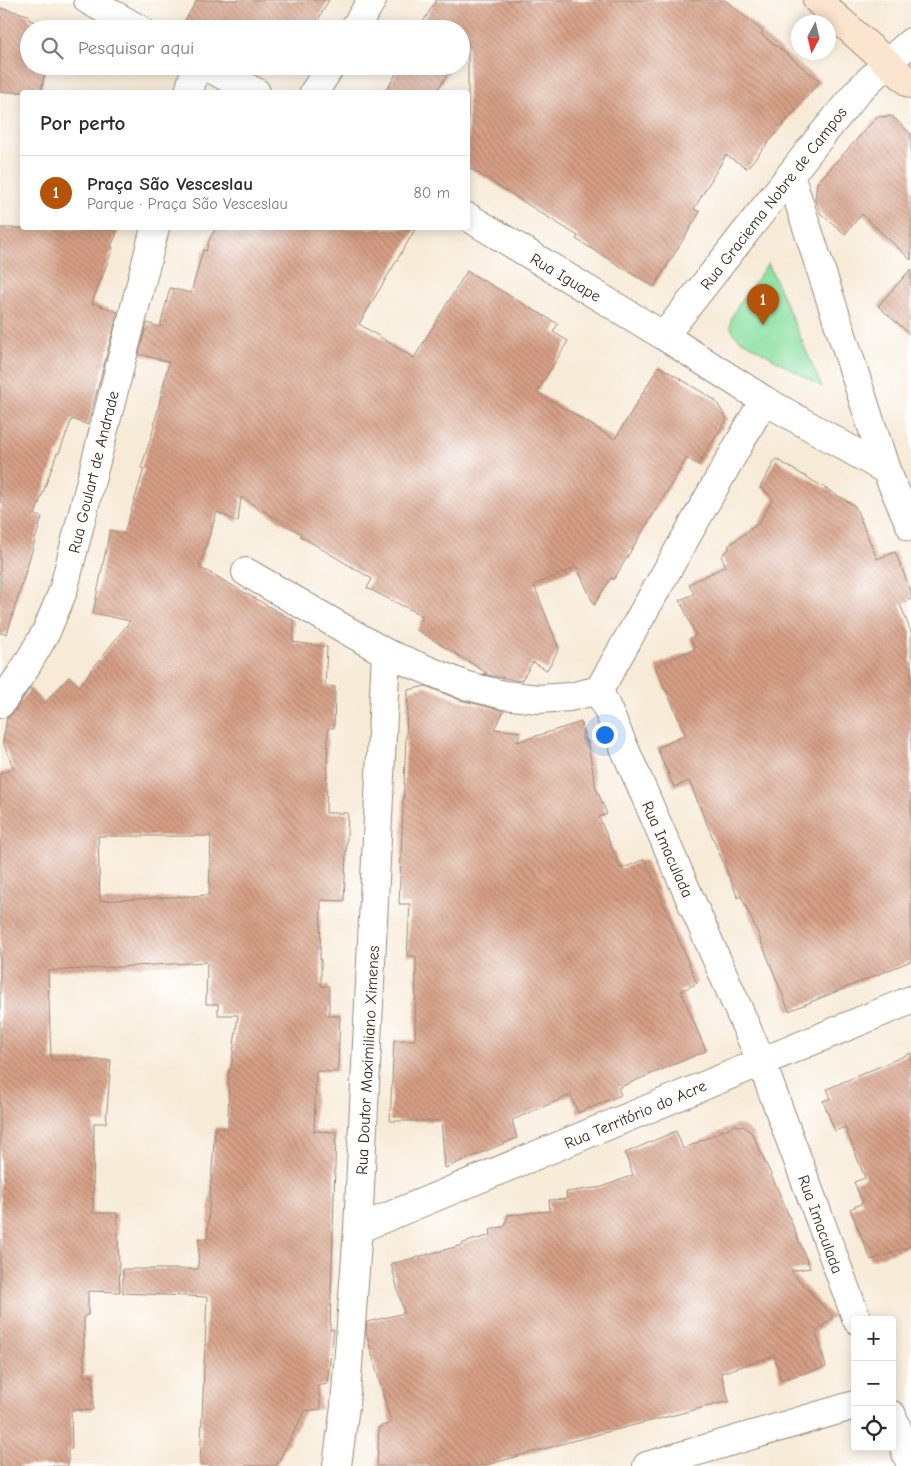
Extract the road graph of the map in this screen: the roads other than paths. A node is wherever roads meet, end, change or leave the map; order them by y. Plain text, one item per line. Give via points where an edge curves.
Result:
1 (88, 0) edge
2 (372, 0) edge
3 (817, 0) edge
4 (123, 20) edge
5 (360, 20) edge
6 (911, 42) edge
7 (887, 63) junction
8 (194, 75) edge
9 (223, 75) edge
10 (325, 75) edge
11 (911, 84) edge
12 (190, 90) edge
13 (252, 90) edge
14 (315, 90) edge
15 (790, 175) junction
16 (470, 218) edge
17 (154, 230) edge
18 (664, 336) junction
19 (764, 400) junction
20 (886, 470) junction
21 (911, 527) edge
22 (246, 572) dead end
23 (386, 653) junction
24 (599, 690) junction
25 (0, 704) edge
26 (911, 1000) edge
27 (761, 1062) junction
28 (358, 1229) junction
29 (856, 1316) edge
30 (852, 1406) edge
31 (896, 1426) edge
32 (337, 1466) edge
33 (647, 1466) edge
34 (911, 1466) edge

1 - 4 street
2 - 5 street
3 - 7 main road
6 - 7 street, Rua Graciema Nobre de Campos
7 - 11 main road
7 - 15 street, Rua Graciema Nobre de Campos via 858,91
8 - 12 street
9 - 13 street
10 - 14 street
15 - 18 street, Rua Graciema Nobre de Campos
15 - 20 street
16 - 18 street, Rua Iguape
17 - 25 street, Rua Goulart de Andrade via 63,591 46,632
18 - 19 street, Rua Iguape
19 - 20 street, Rua Iguape
19 - 24 street
20 - 21 street
22 - 23 street
23 - 24 street via 464,685 504,695 538,699 570,697
23 - 28 street, Rua Doutor Maximiliano Ximenes
24 - 27 street, Rua Imaculada
26 - 27 street, Rua Território do Acre
27 - 28 street, Rua Território do Acre
27 - 29 street, Rua Imaculada
28 - 32 street, Rua Doutor Maximiliano Ximenes via 345,1406
30 - 33 street
31 - 34 street

